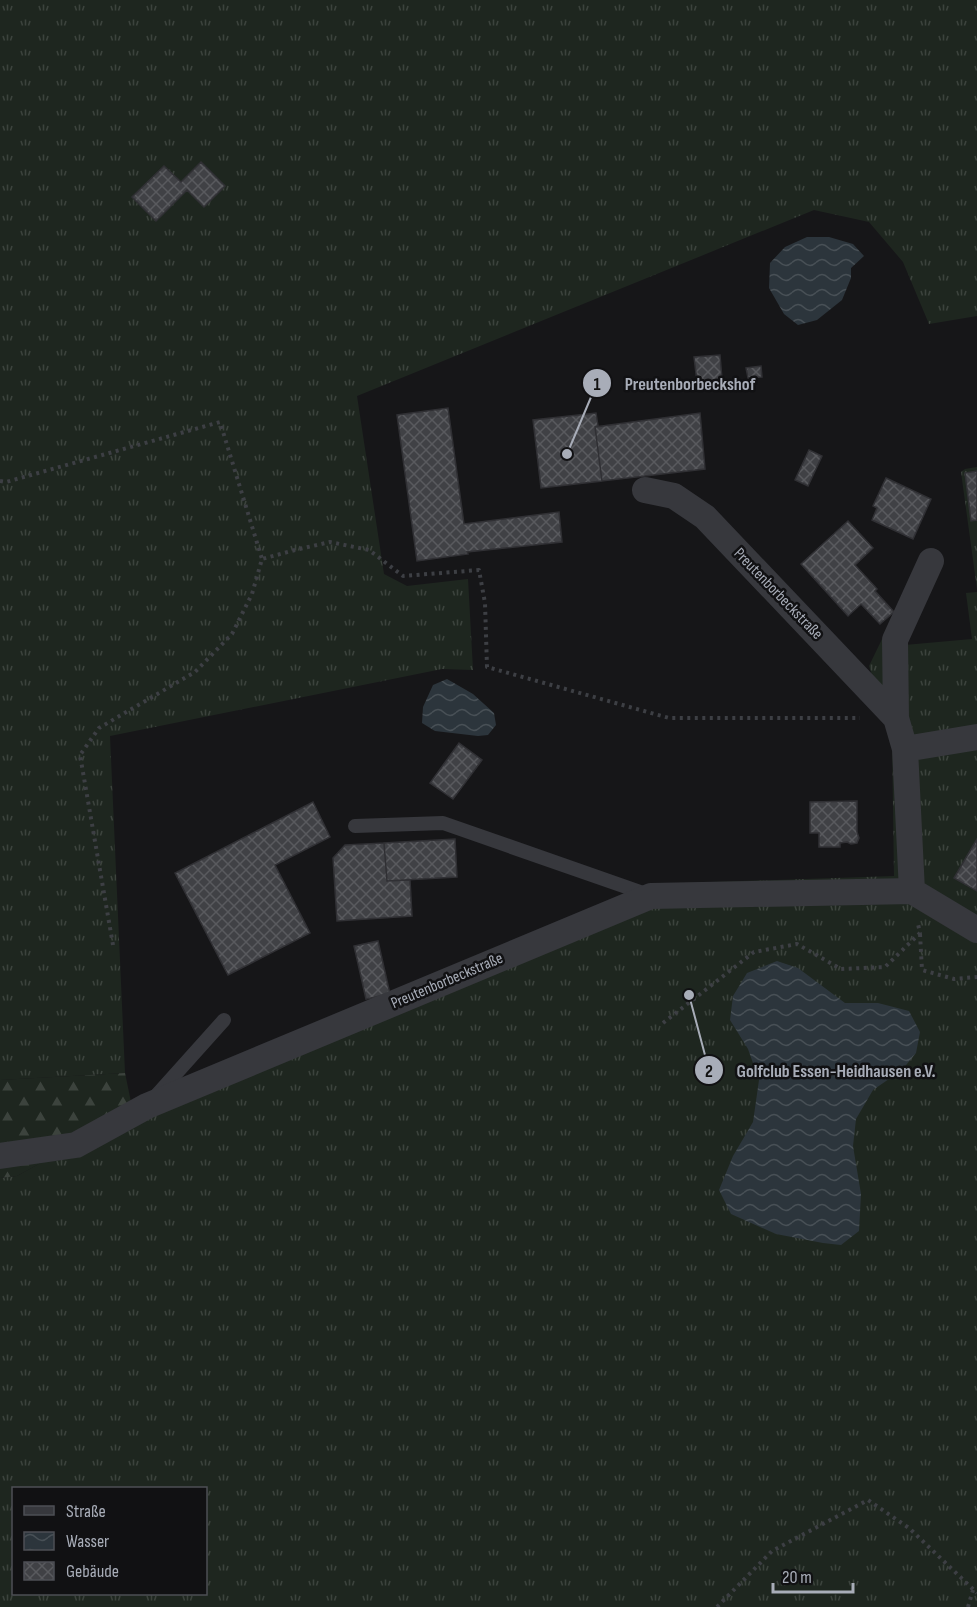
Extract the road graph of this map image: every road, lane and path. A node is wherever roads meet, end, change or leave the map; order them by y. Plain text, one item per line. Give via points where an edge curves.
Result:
1 (0, 481) edge
2 (645, 490) dead end
3 (262, 559) junction
4 (931, 561) dead end
5 (896, 718) junction
6 (977, 737) edge
7 (905, 749) junction
8 (355, 826) dead end
9 (912, 891) junction
10 (651, 896) junction
11 (977, 930) edge
12 (920, 933) junction
13 (113, 945) dead end
14 (977, 977) edge
15 (224, 1020) dead end
16 (663, 1023) dead end
17 (147, 1106) junction
18 (0, 1156) edge
19 (975, 1592) edge
20 (717, 1607) edge
21 (968, 1607) edge

1 - 3 path via 220,422
2 - 5 street, Preutenborbeckstraße via 674,496 705,517
3 - 5 path via 330,543 369,550 404,576 479,570 485,603 487,667 669,718
3 - 13 path via 252,594 232,634 195,672 99,728 80,755
4 - 5 street, Preutenborbeckstraße via 895,640
5 - 7 street, Preutenborbeckstraße
6 - 7 street
7 - 9 street, Preutenborbeckstraße
8 - 10 lane via 443,823
9 - 10 street, Preutenborbeckstraße
9 - 11 street
9 - 12 path
10 - 17 street, Preutenborbeckstraße
12 - 14 path via 922,970 954,979
12 - 16 path via 885,968 841,969 797,944 754,952
15 - 17 lane
17 - 18 street, Preutenborbeckstraße via 76,1145
19 - 20 path via 909,1528 868,1500 772,1551
19 - 21 path

